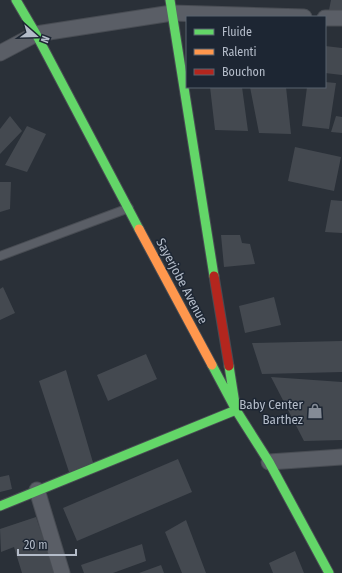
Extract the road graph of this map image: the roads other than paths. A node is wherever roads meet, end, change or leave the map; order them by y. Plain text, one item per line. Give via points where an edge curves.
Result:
1 (16, 0) edge
2 (171, 6) edge
3 (292, 16) edge
4 (326, 18) edge
5 (342, 18) edge
6 (36, 34) junction
7 (0, 53) edge
8 (129, 208) junction
9 (0, 256) edge
10 (236, 410) junction
11 (342, 457) edge
12 (269, 462) junction
13 (37, 490) junction
14 (0, 506) edge
15 (62, 573) edge
16 (329, 573) edge

1 - 6 main road, Sayerjobe Avenue
2 - 3 street
2 - 6 street
2 - 10 main road
4 - 5 street
6 - 7 street
6 - 8 main road, Sayerjobe Avenue
8 - 9 lane
8 - 10 main road, Sayerjobe Avenue
10 - 12 main road, Sayerjobe Avenue
10 - 13 main road
11 - 12 street
12 - 16 main road, Sayerjobe Avenue
13 - 14 main road
13 - 15 street

